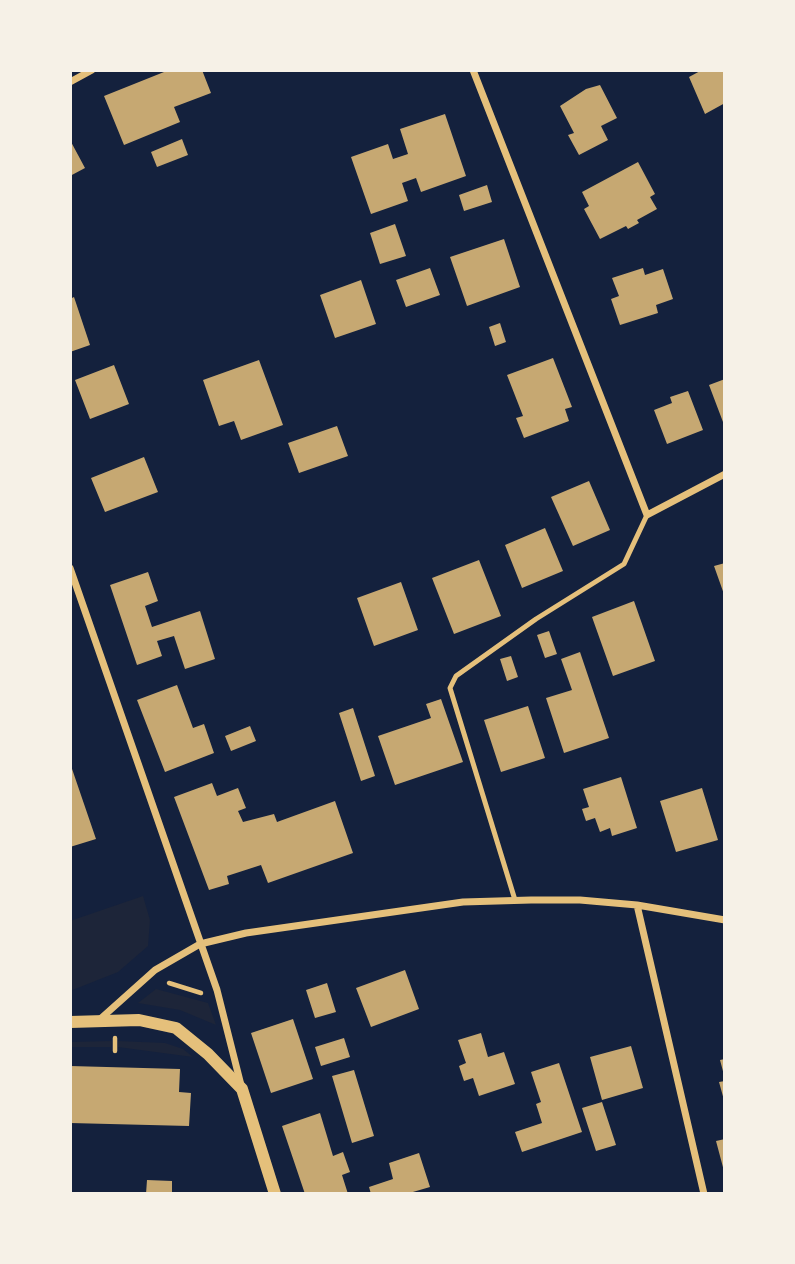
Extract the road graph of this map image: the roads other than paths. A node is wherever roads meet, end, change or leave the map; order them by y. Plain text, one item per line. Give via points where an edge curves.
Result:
1 (92, 70) edge
2 (473, 70) edge
3 (70, 82) edge
4 (725, 474) edge
5 (647, 515) junction
6 (70, 568) edge
7 (515, 900) junction
8 (637, 905) junction
9 (725, 920) edge
10 (200, 944) junction
11 (70, 1022) edge
12 (97, 1022) junction
13 (242, 1089) junction
14 (275, 1194) edge
15 (704, 1194) edge

1 - 3 street
2 - 5 street
4 - 5 street
5 - 7 lane via 624,564 456,676 450,688
6 - 10 street
7 - 8 street
7 - 10 street via 463,902 355,917
8 - 9 street
8 - 15 street
10 - 12 street via 155,970
10 - 13 street via 217,990
11 - 12 street
12 - 13 street via 139,1020 176,1028
13 - 14 street

